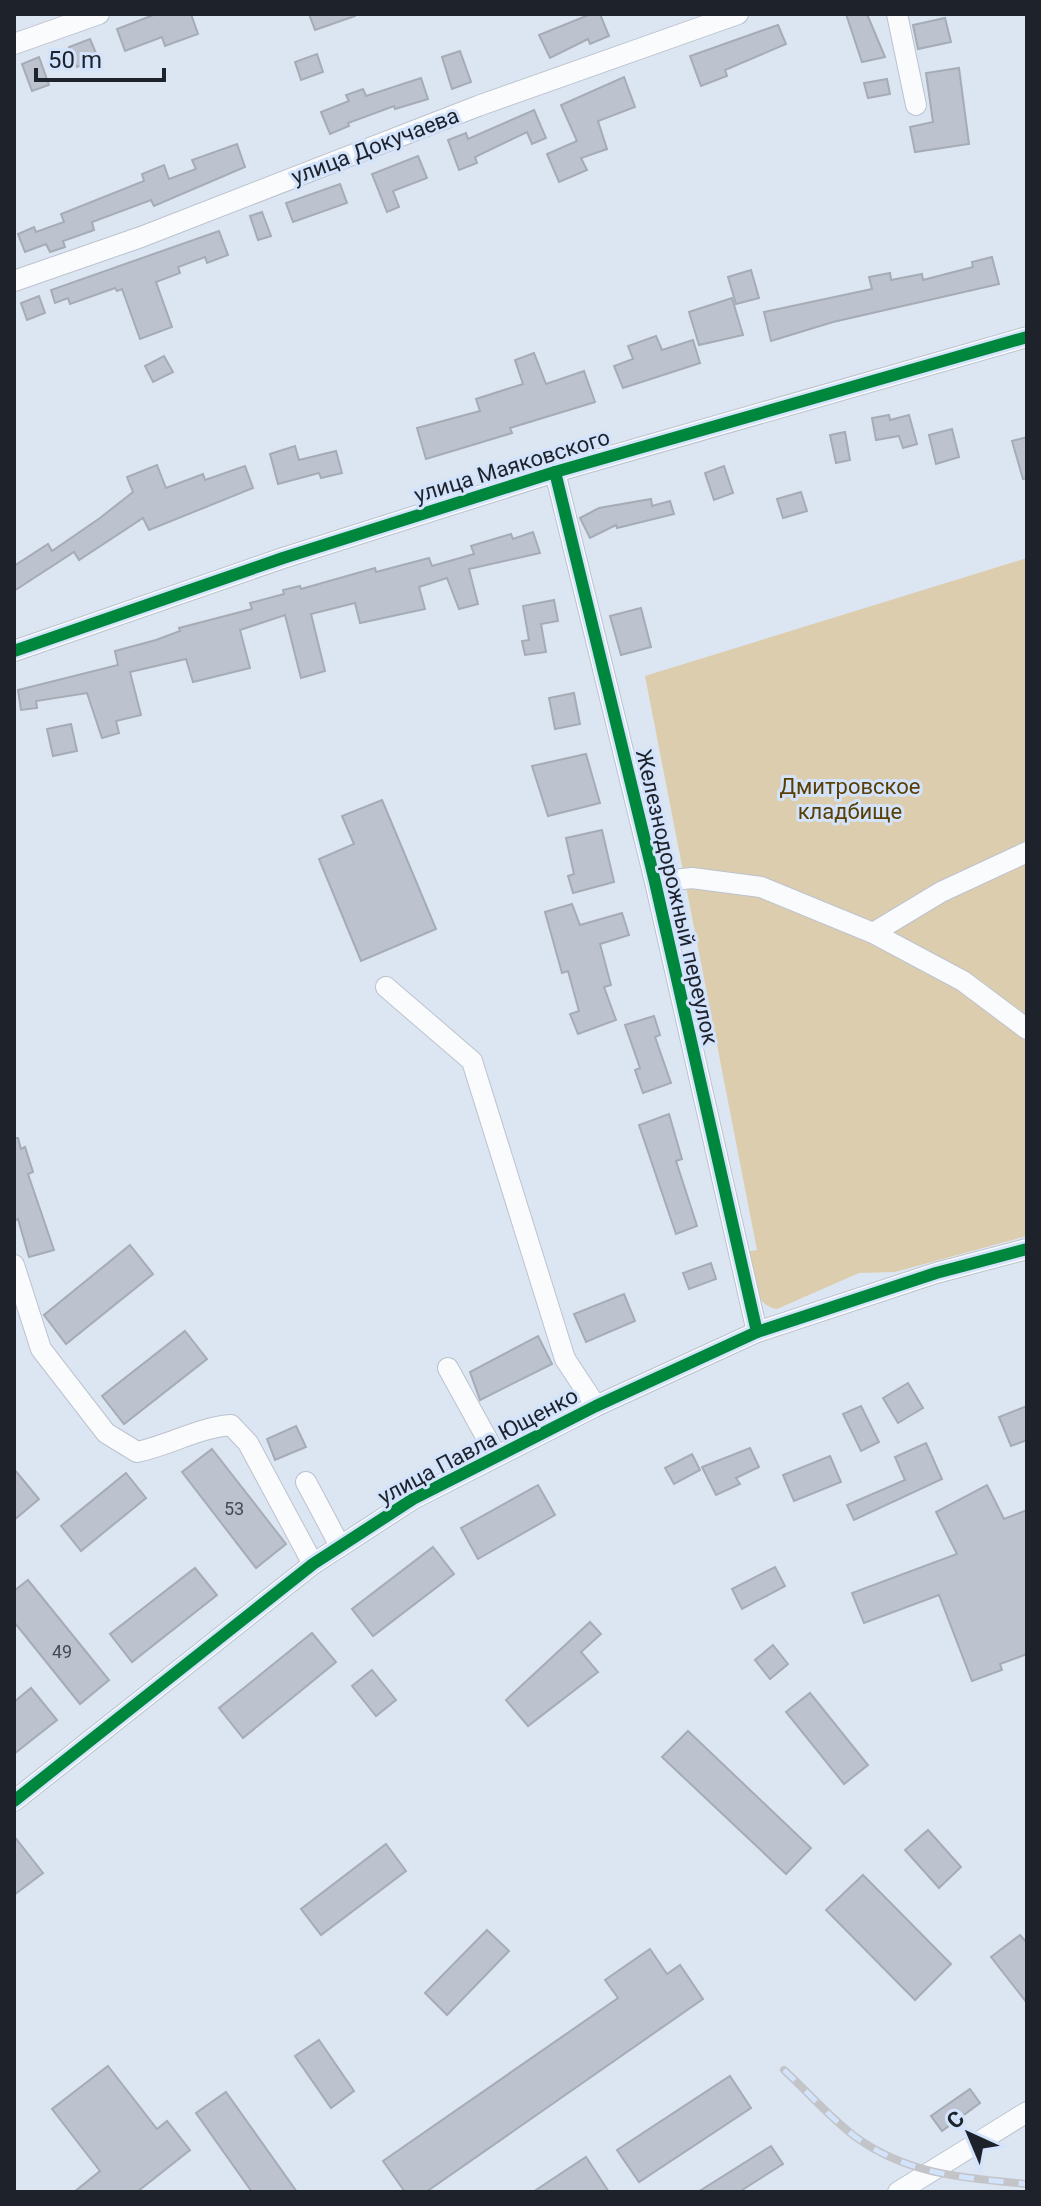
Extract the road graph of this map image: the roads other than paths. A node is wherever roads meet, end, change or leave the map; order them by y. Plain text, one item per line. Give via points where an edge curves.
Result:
1 (99, 14) edge
2 (738, 14) edge
3 (897, 14) edge
4 (14, 44) edge
5 (916, 105) dead end
6 (14, 281) edge
7 (1027, 337) edge
8 (555, 472) junction
9 (14, 651) edge
10 (1027, 852) edge
11 (655, 882) junction
12 (873, 933) junction
13 (386, 987) dead end
14 (1027, 1029) edge
15 (1027, 1249) edge
16 (14, 1265) edge
17 (757, 1332) junction
18 (448, 1368) dead end
19 (596, 1406) junction
20 (496, 1455) junction
21 (306, 1482) dead end
22 (340, 1546) junction
23 (313, 1564) junction
24 (14, 1801) edge
25 (1027, 2112) edge
26 (898, 2192) edge

1 - 4 street
2 - 6 street, улица Докучаева
3 - 5 street
7 - 8 street, улица Маяковского
8 - 9 street, улица Маяковского
8 - 11 street, Железнодорожный переулок
10 - 12 street via 941,892
11 - 12 street via 692,878 761,887
11 - 17 street, Железнодорожный переулок
12 - 14 street via 963,981
13 - 19 street via 472,1061 565,1359
15 - 17 street, улица Павла Ющенко
16 - 23 street via 41,1349 106,1433 137,1452 204,1428 231,1425 248,1443
17 - 19 street, улица Павла Ющенко
18 - 20 street
19 - 20 street, улица Павла Ющенко
20 - 22 street, улица Павла Ющенко
21 - 22 street
22 - 23 street, улица Павла Ющенко
23 - 24 street, улица Павла Ющенко
25 - 26 street

